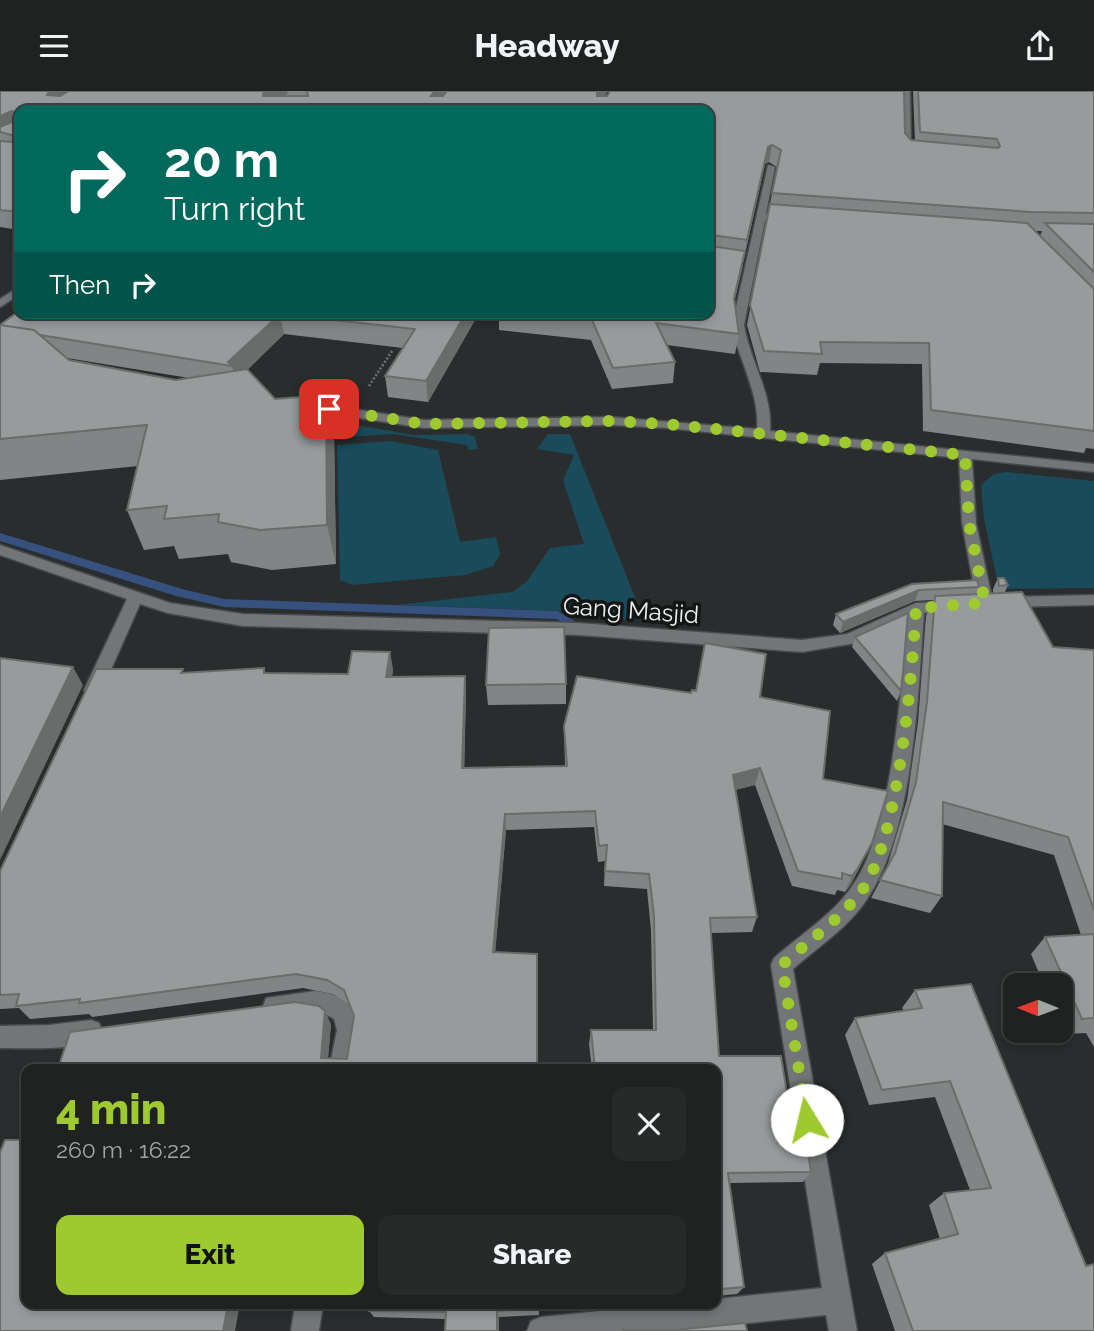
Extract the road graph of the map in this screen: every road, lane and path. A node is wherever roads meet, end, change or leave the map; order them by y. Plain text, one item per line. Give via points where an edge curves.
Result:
1 (906, 91) edge
2 (928, 157) edge
3 (771, 167) edge
4 (762, 218) junction
5 (803, 220) edge
6 (736, 263) edge
7 (750, 265) junction
8 (392, 351) edge
9 (290, 403) edge
10 (351, 413) junction
11 (762, 433) junction
12 (965, 455) junction
13 (1094, 468) edge
14 (0, 550) edge
15 (135, 598) junction
16 (1094, 600) edge
17 (985, 603) junction
18 (916, 608) junction
19 (85, 706) edge
20 (249, 1009) edge
21 (116, 1027) edge
22 (0, 1037) edge
23 (342, 1064) edge
24 (837, 1300) junction
25 (308, 1309) edge
26 (305, 1331) edge
27 (541, 1331) edge
28 (843, 1331) edge

1 - 2 street via 907,150
3 - 4 street
4 - 5 street
4 - 7 street
6 - 7 street
7 - 11 street via 738,325 765,410
8 - 10 path
9 - 10 street
10 - 11 street via 424,424 620,421
11 - 12 street
12 - 13 street
12 - 17 street via 969,523
14 - 15 street, Gang Masjid
15 - 18 street, Gang Masjid via 188,613 243,620 579,629 802,646 850,639
15 - 19 street
16 - 17 street, Gang Masjid
17 - 18 street, Gang Masjid
18 - 24 street via 911,686 886,838 860,893 782,965
20 - 23 street via 302,1002 327,1004 342,1011 348,1021
21 - 22 street
24 - 27 street
24 - 28 street
25 - 26 street

